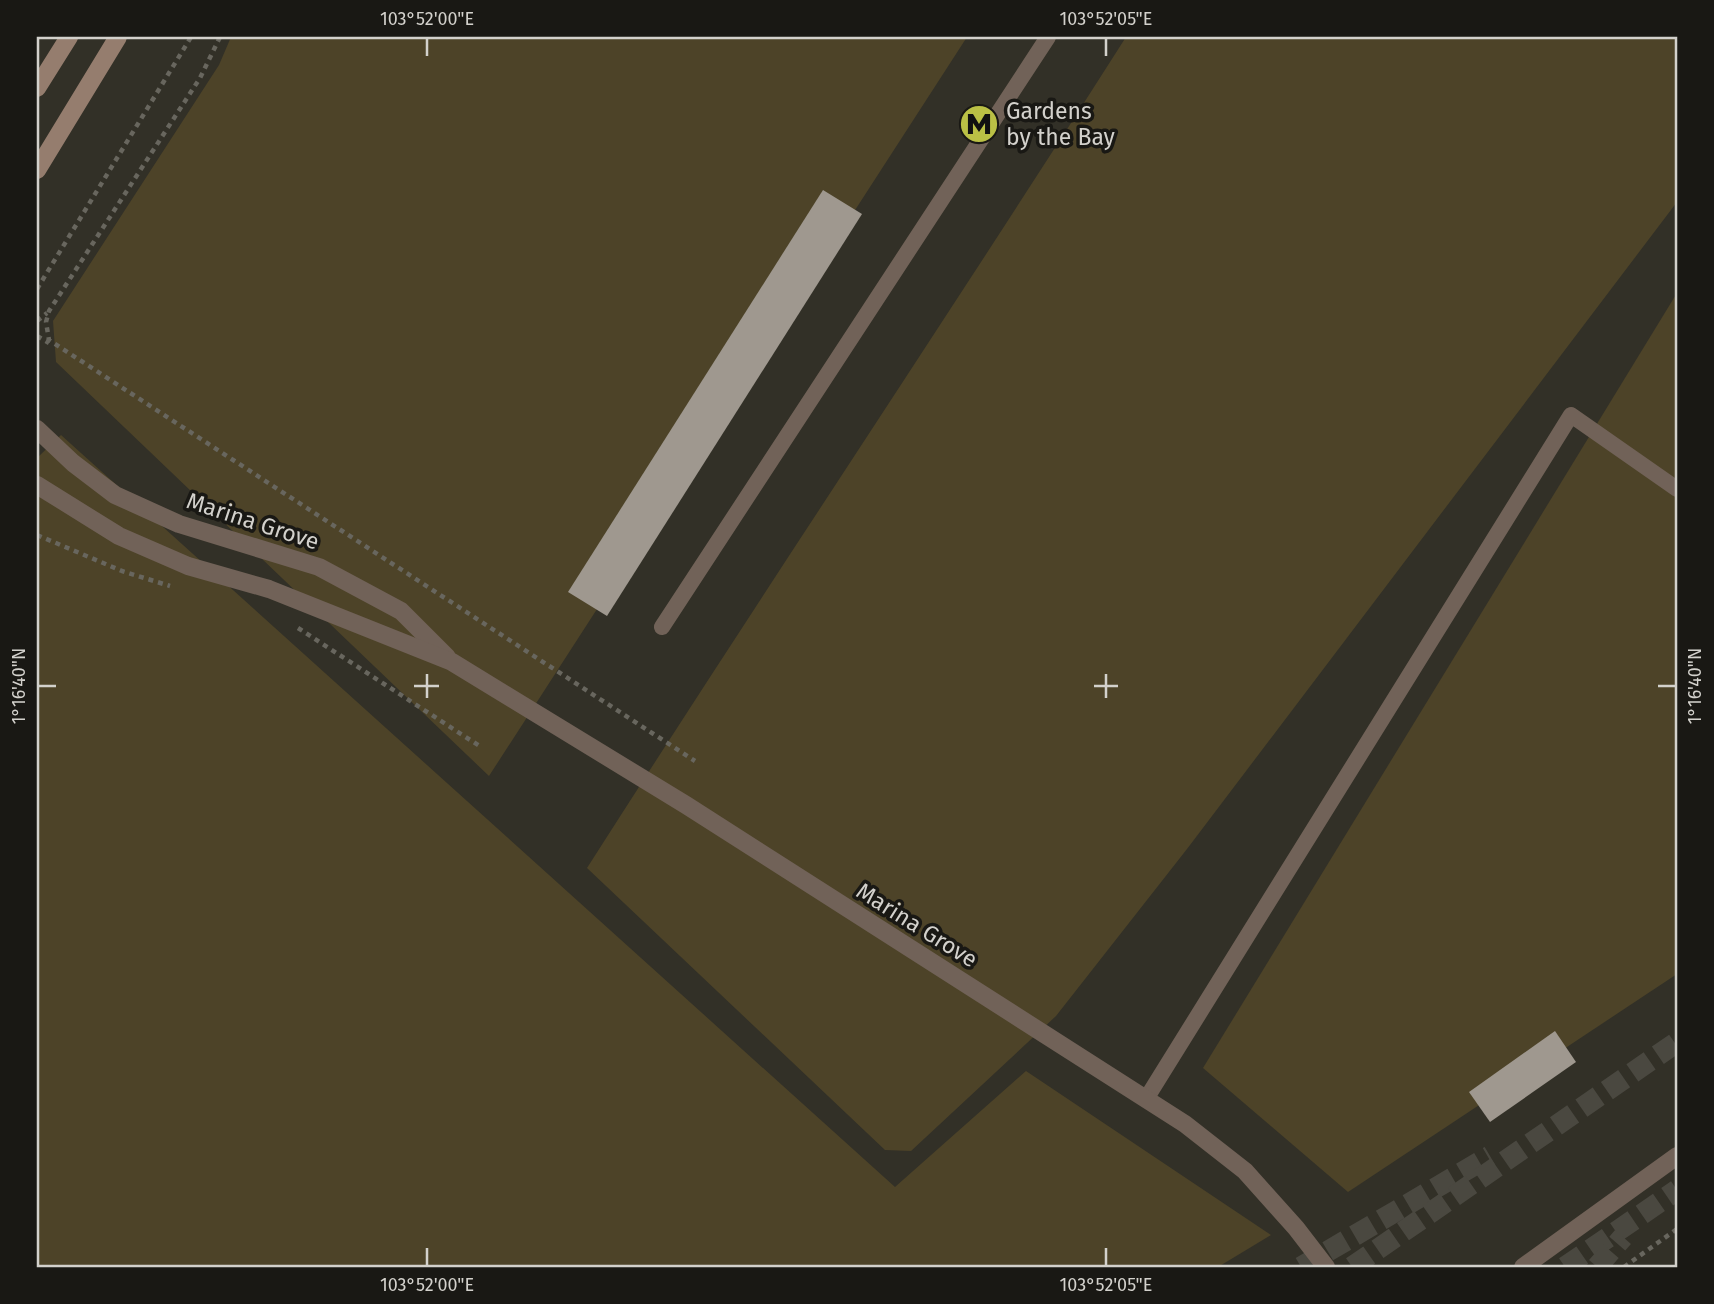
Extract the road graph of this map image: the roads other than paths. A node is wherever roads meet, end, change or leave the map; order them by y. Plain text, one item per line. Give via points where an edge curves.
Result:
1 (69, 37) edge
2 (118, 37) edge
3 (1048, 37) edge
4 (37, 88) edge
5 (37, 170) edge
6 (37, 429) edge
7 (37, 485) edge
8 (1677, 489) edge
9 (662, 627) dead end
10 (452, 662) junction
11 (1146, 1099) junction
12 (1677, 1156) edge
13 (1326, 1267) edge
14 (1523, 1267) edge

1 - 4 street
2 - 5 street
3 - 9 lane
6 - 10 street, Marina Grove via 115,495 179,524 319,567 401,611
7 - 10 street, Marina Grove via 119,536 188,566 280,593
8 - 11 lane via 1571,415
10 - 11 street, Marina Grove
11 - 13 street, Marina Grove via 1245,1171
12 - 14 street

